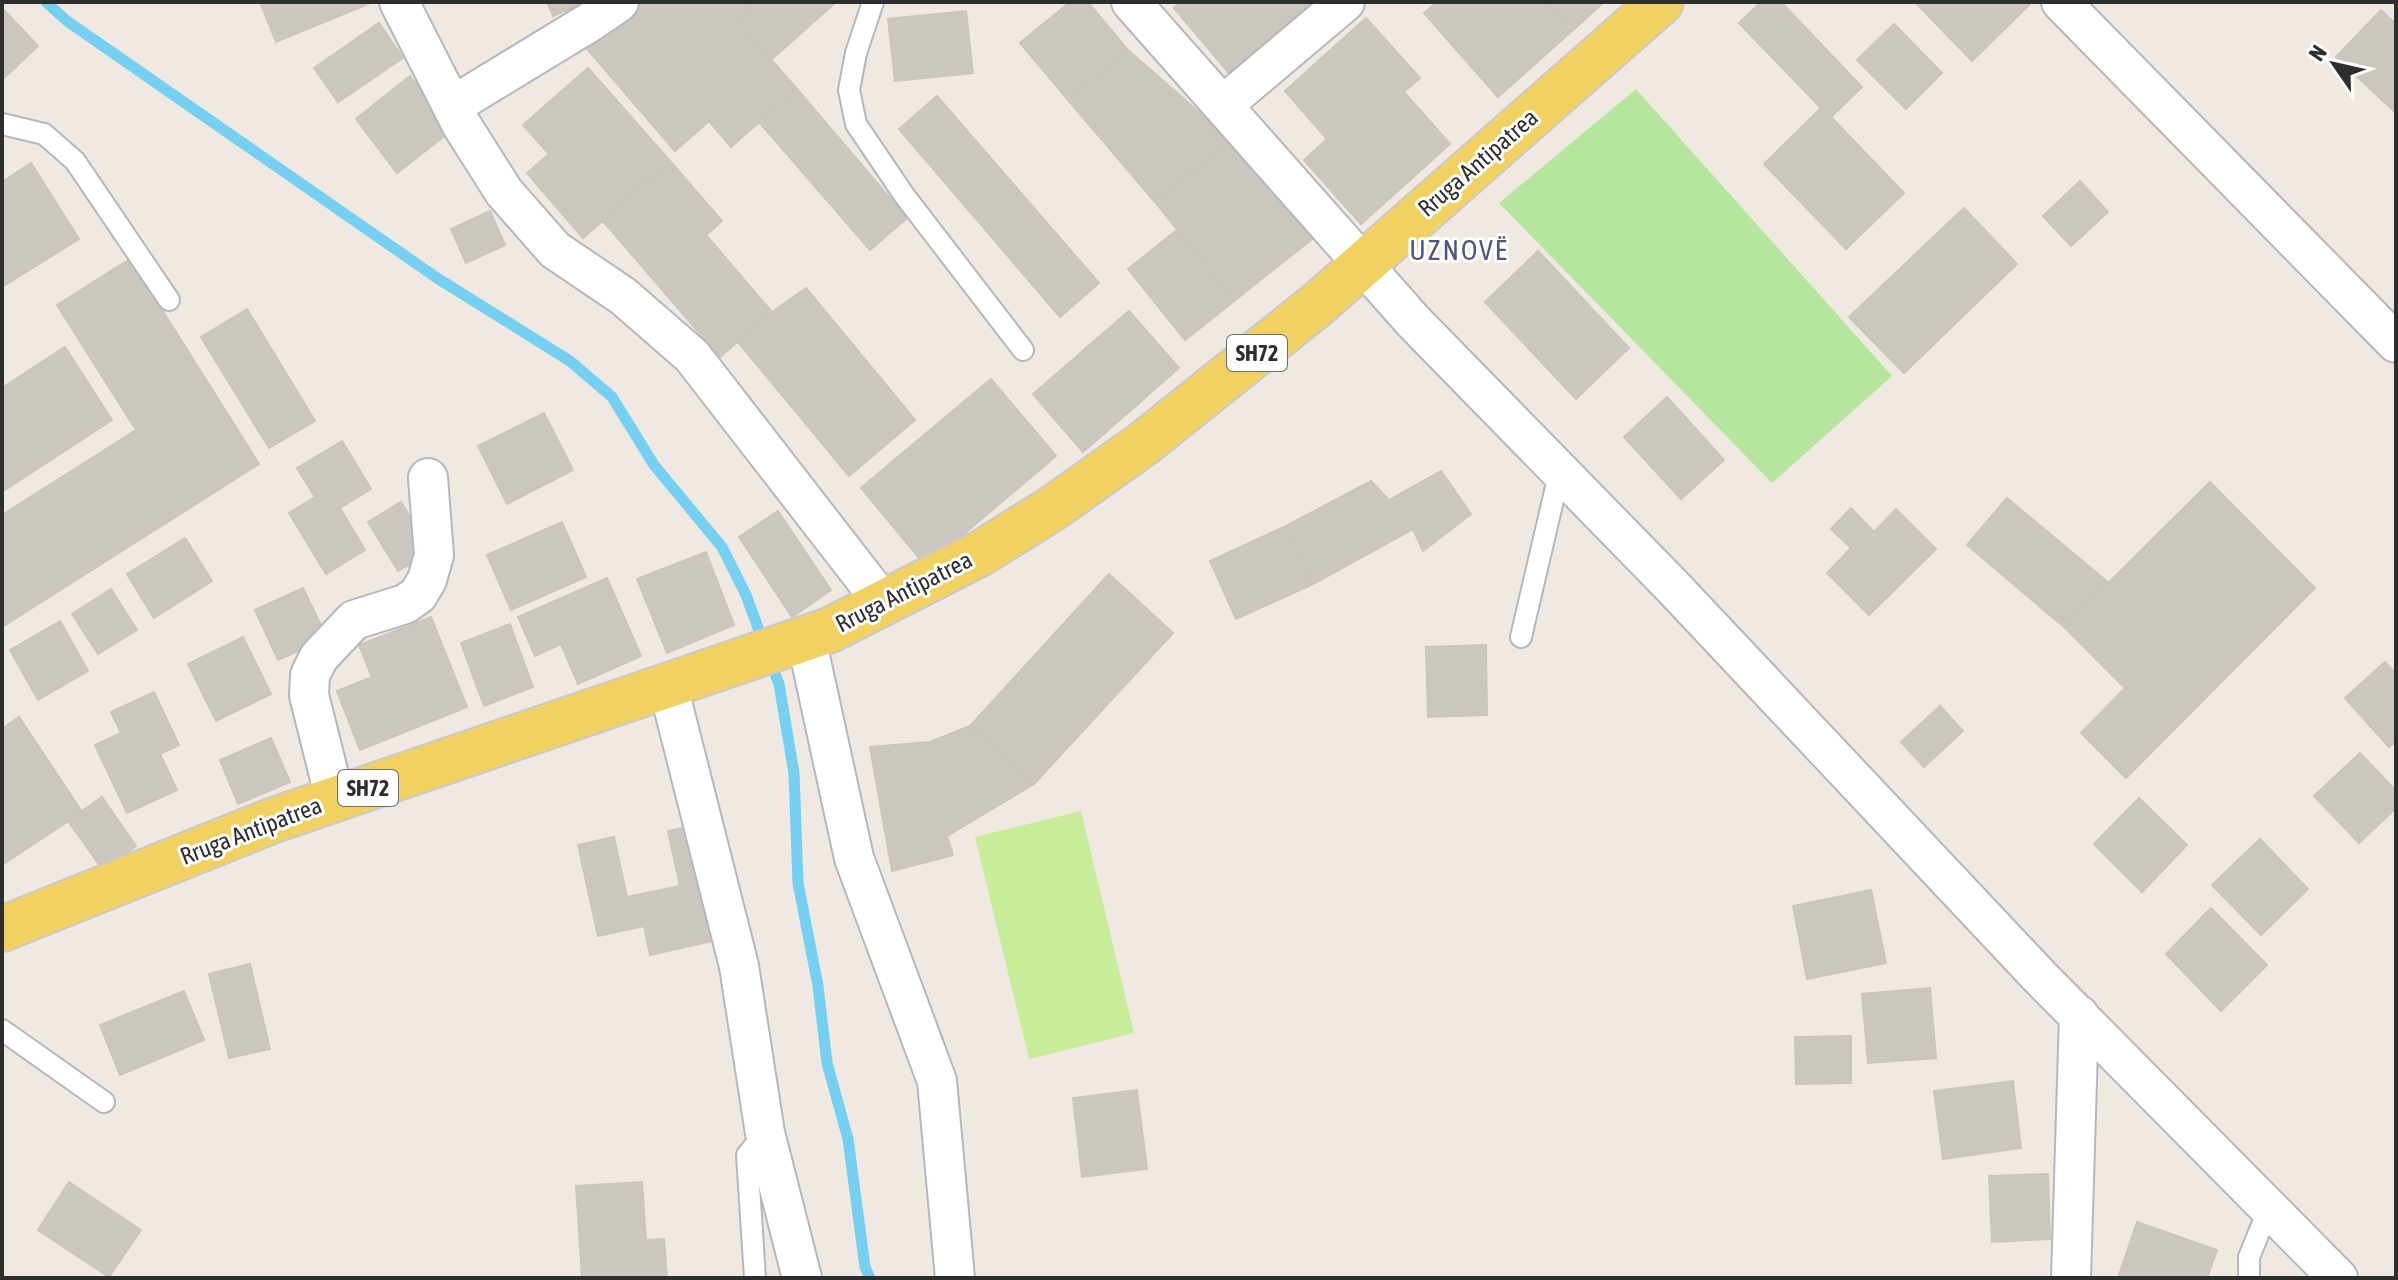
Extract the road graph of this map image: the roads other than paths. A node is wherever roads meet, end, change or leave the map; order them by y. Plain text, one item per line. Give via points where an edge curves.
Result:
1 (399, 2) edge
2 (619, 2) edge
3 (873, 2) edge
4 (1131, 2) edge
5 (1345, 2) edge
6 (1661, 2) edge
7 (2061, 2) edge
8 (1223, 105) junction
9 (452, 106) junction
10 (2, 124) edge
11 (1363, 264) junction
12 (169, 300) dead end
13 (2396, 343) edge
14 (1023, 350) dead end
15 (1560, 470) junction
16 (428, 478) dead end
17 (885, 605) junction
18 (1521, 637) dead end
19 (795, 642) junction
20 (668, 686) junction
21 (335, 799) junction
22 (2, 929) edge
23 (2079, 1015) junction
24 (2, 1030) edge
25 (104, 1102) dead end
26 (765, 1133) junction
27 (2269, 1208) junction
28 (755, 1278) edge
29 (802, 1278) edge
30 (955, 1278) edge
31 (2071, 1278) edge
32 (2249, 1278) edge
33 (2338, 1278) edge

1 - 9 street
2 - 9 street
3 - 14 lane via 849,90 856,124
4 - 8 street
5 - 8 street
6 - 11 main road, Rruga Antipatrea / SH72
7 - 13 street
8 - 11 street
9 - 17 street via 504,192 555,250 623,296 692,356
10 - 12 lane via 44,134 75,161
11 - 15 street
11 - 17 main road, Rruga Antipatrea / SH72 via 1143,444 1066,499
15 - 18 lane
15 - 23 street
16 - 21 street via 434,555 427,580 405,604 354,620 319,657 310,675 309,695
17 - 19 main road, Rruga Antipatrea / SH72
19 - 20 main road, Rruga Antipatrea / SH72
19 - 30 street via 854,858 937,1081
20 - 21 main road, Rruga Antipatrea / SH72
20 - 26 street via 739,966
21 - 22 main road, Rruga Antipatrea / SH72
23 - 27 street
23 - 31 street
24 - 25 lane
26 - 28 lane via 747,1155
26 - 29 street
27 - 32 lane via 2249,1257
27 - 33 street

